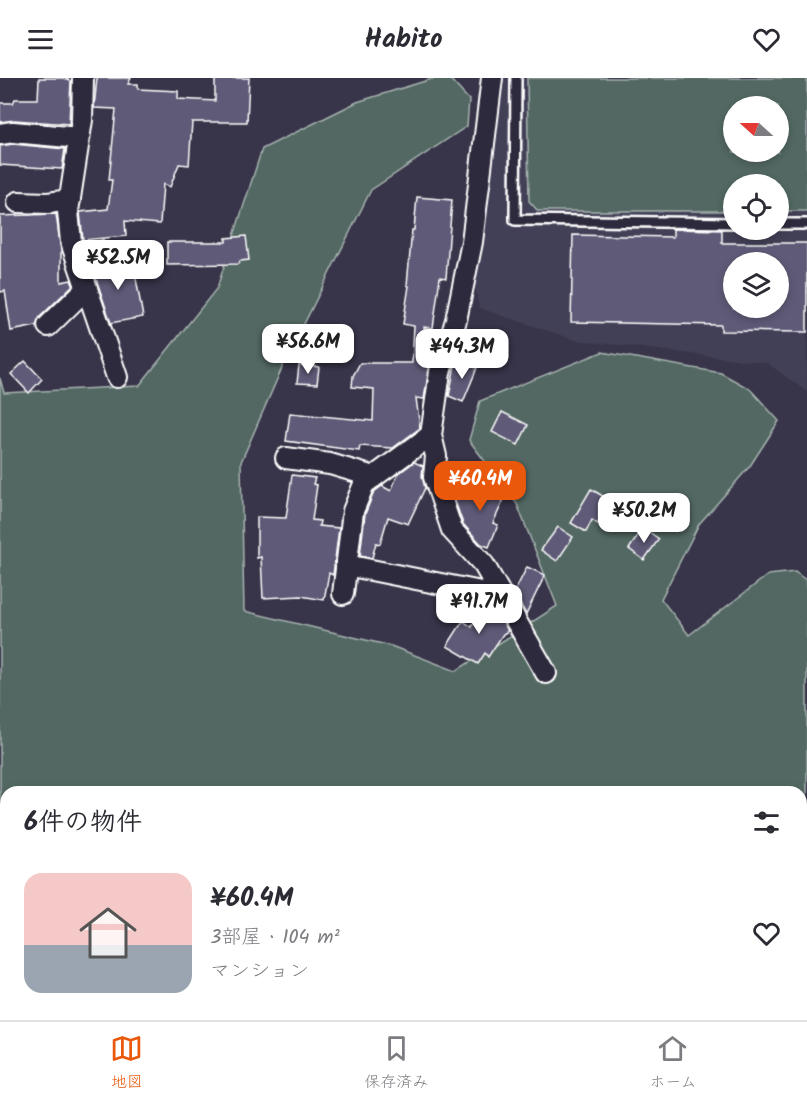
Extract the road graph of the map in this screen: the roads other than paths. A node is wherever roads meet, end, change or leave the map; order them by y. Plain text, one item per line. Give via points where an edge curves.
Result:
1 (83, 78) edge
2 (492, 78) edge
3 (516, 78) edge
4 (0, 134) edge
5 (79, 138) junction
6 (70, 200) junction
7 (18, 202) dead end
8 (723, 223) edge
9 (789, 224) edge
10 (807, 224) edge
11 (87, 288) junction
12 (48, 326) dead end
13 (117, 377) dead end
14 (431, 435) junction
15 (286, 458) dead end
16 (374, 477) junction
17 (346, 565) junction
18 (343, 594) dead end
19 (501, 596) junction
20 (546, 673) dead end

1 - 5 street
2 - 14 street via 472,242 456,320 440,372
3 - 8 lane via 515,220
4 - 5 street
5 - 6 street
6 - 7 street
6 - 11 street via 71,242
9 - 10 lane
11 - 12 street
11 - 13 street
14 - 16 street
14 - 19 street via 436,456 434,477 452,530 484,565
15 - 16 street via 330,464
16 - 17 street via 364,484 353,511
17 - 18 street
17 - 19 street
19 - 20 street

